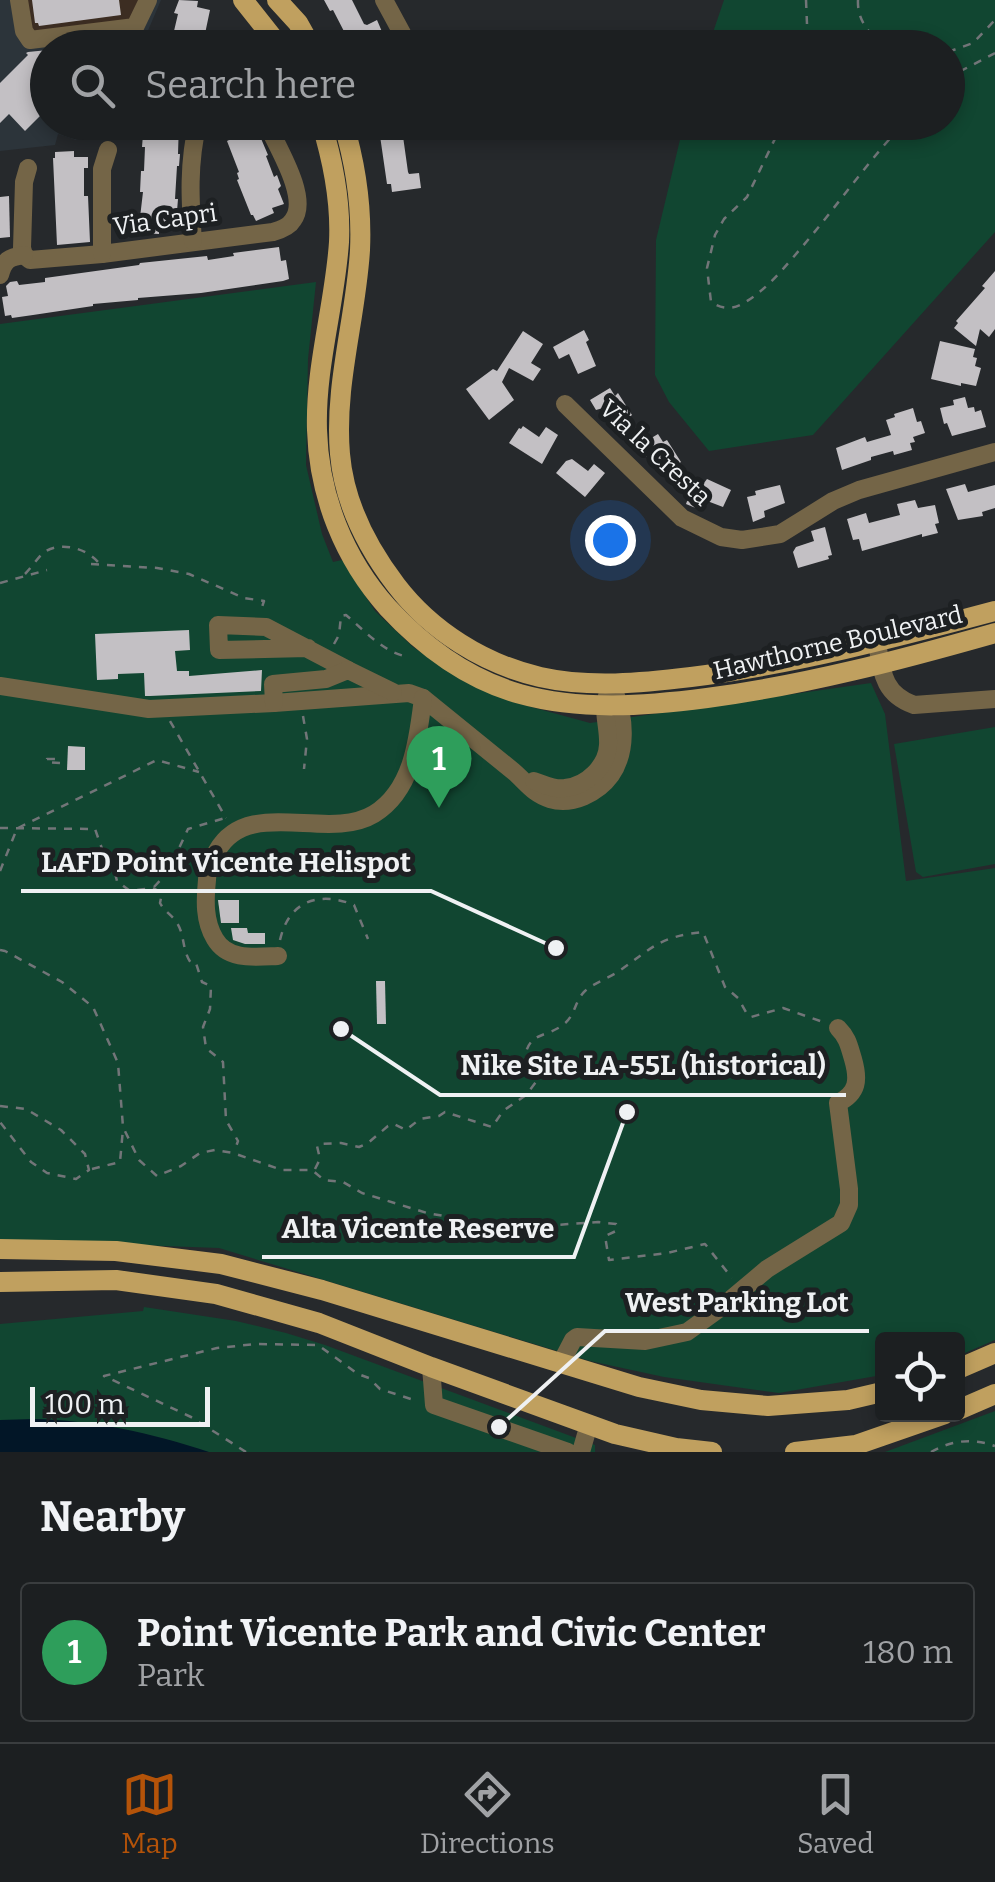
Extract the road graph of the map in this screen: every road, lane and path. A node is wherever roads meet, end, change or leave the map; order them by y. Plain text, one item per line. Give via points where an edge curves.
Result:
1 (19, 0) edge
2 (148, 0) edge
3 (242, 0) edge
4 (278, 0) edge
5 (384, 0) edge
6 (806, 0) edge
7 (858, 0) edge
8 (995, 20) edge
9 (105, 30) edge
10 (266, 30) edge
11 (302, 30) edge
12 (400, 30) edge
13 (807, 30) edge
14 (870, 30) edge
15 (30, 40) edge
16 (965, 45) edge
17 (995, 53) edge
18 (965, 70) edge
19 (193, 140) edge
20 (274, 140) edge
21 (326, 140) edge
22 (348, 140) edge
23 (774, 140) edge
24 (890, 140) edge
25 (108, 150) dead end
26 (28, 168) dead end
27 (193, 241) junction
28 (102, 254) junction
29 (24, 255) junction
30 (0, 275) edge
31 (566, 404) dead end
32 (995, 452) edge
33 (99, 563) junction
34 (91, 564) dead end
35 (47, 570) dead end
36 (25, 574) junction
37 (0, 582) edge
38 (264, 600) dead end
39 (995, 611) edge
40 (995, 633) edge
41 (877, 642) junction
42 (308, 648) dead end
43 (331, 650) dead end
44 (410, 650) dead end
45 (881, 665) junction
46 (348, 670) junction
47 (611, 683) junction
48 (0, 686) edge
49 (394, 692) junction
50 (423, 698) junction
51 (995, 699) edge
52 (302, 701) junction
53 (274, 703) junction
54 (612, 705) junction
55 (162, 709) junction
56 (304, 769) dead end
57 (199, 772) junction
58 (231, 825) junction
59 (0, 828) edge
60 (16, 829) junction
61 (0, 871) edge
62 (153, 888) junction
63 (368, 939) dead end
64 (0, 950) edge
65 (278, 956) joint
66 (838, 1028) joint
67 (0, 1106) edge
68 (0, 1122) edge
69 (123, 1128) junction
70 (233, 1154) junction
71 (89, 1170) junction
72 (314, 1172) junction
73 (0, 1249) edge
74 (0, 1282) edge
75 (741, 1290) junction
76 (995, 1353) edge
77 (561, 1363) junction
78 (965, 1366) edge
79 (431, 1367) junction
80 (875, 1394) edge
81 (995, 1394) edge
82 (433, 1396) junction
83 (965, 1407) edge
84 (922, 1422) edge
85 (589, 1424) junction
86 (995, 1446) edge
87 (246, 1452) edge
88 (568, 1452) edge
89 (580, 1452) edge
90 (712, 1452) edge
91 (794, 1452) edge
92 (931, 1452) edge

1 - 15 street
2 - 9 street via 135,26
3 - 10 main road
4 - 11 main road
5 - 12 street
6 - 13 path
7 - 14 path
8 - 16 path
17 - 18 path
19 - 27 street
20 - 27 street, Via Capri via 295,185 294,220 272,232
21 - 54 main road, Hawthorne Boulevard via 339,240 317,428 327,497 354,564 409,631 474,677 558,703
22 - 47 main road, Hawthorne Boulevard via 360,253 342,383 340,455 360,529 408,601 471,650 540,677
23 - 24 path via 746,196 715,235 707,268 717,306 742,304 781,272
25 - 28 street
26 - 29 street
27 - 28 street, Via Capri
28 - 29 street, Via Capri via 30,260
29 - 30 street via 10,256
31 - 32 street, Via la Cresta via 682,518 742,540 780,534 858,490
33 - 34 path
33 - 36 path via 90,553 59,547 43,553
33 - 38 path via 189,574
35 - 36 path
36 - 37 path
39 - 41 main road, Hawthorne Boulevard
40 - 45 main road, Hawthorne Boulevard
41 - 45 street
41 - 47 main road, Hawthorne Boulevard via 712,675
42 - 46 street
43 - 44 path via 341,616 396,654
45 - 51 street via 889,690 914,705
45 - 54 main road, Hawthorne Boulevard via 739,694
46 - 49 street
46 - 53 street via 272,684
47 - 54 street
48 - 55 street
49 - 50 street
49 - 52 street
50 - 54 street via 519,776 552,788 566,788 599,770
50 - 58 street via 413,761 375,813 341,822
52 - 53 street
52 - 56 path
53 - 55 street
55 - 57 path
57 - 58 path
57 - 60 path via 157,760
58 - 62 path via 188,829
58 - 65 street via 207,873 212,935 234,954
59 - 60 path
60 - 61 path
60 - 62 path via 95,829 117,882 130,891
62 - 70 path via 178,924 186,958 211,986 202,1027 206,1048 223,1062 226,1120 238,1141
63 - 65 path via 354,905 336,898 307,901 282,932
64 - 69 path via 62,982 93,1007 118,1063
66 - 72 path via 783,1008 752,1017 725,987 704,932 668,938 587,989 566,1024 532,1040 526,1057 539,1078 492,1127 445,1112 406,1130 394,1124 368,1144 319,1144
66 - 75 street via 849,1042 858,1078 856,1089 838,1102 846,1215
67 - 71 path via 26,1109 61,1130 85,1154
68 - 71 path via 46,1173 76,1179
69 - 70 path via 139,1160 157,1176 200,1154
69 - 71 path via 120,1162
70 - 72 path
72 - 75 path via 427,1213 496,1225 616,1224 606,1236 610,1260 705,1244
73 - 77 main road via 116,1251 221,1264
74 - 79 main road via 116,1280 216,1294 319,1323
75 - 77 street via 687,1332 645,1342 577,1337
76 - 78 main road
77 - 80 main road via 718,1402 768,1406
79 - 82 street
79 - 85 main road
81 - 83 main road
82 - 87 path via 424,1394 424,1404 380,1389 318,1345 217,1348 104,1376 191,1416
82 - 88 street via 434,1405
84 - 91 main road via 856,1445
85 - 89 street
85 - 90 main road
86 - 92 path via 970,1440

